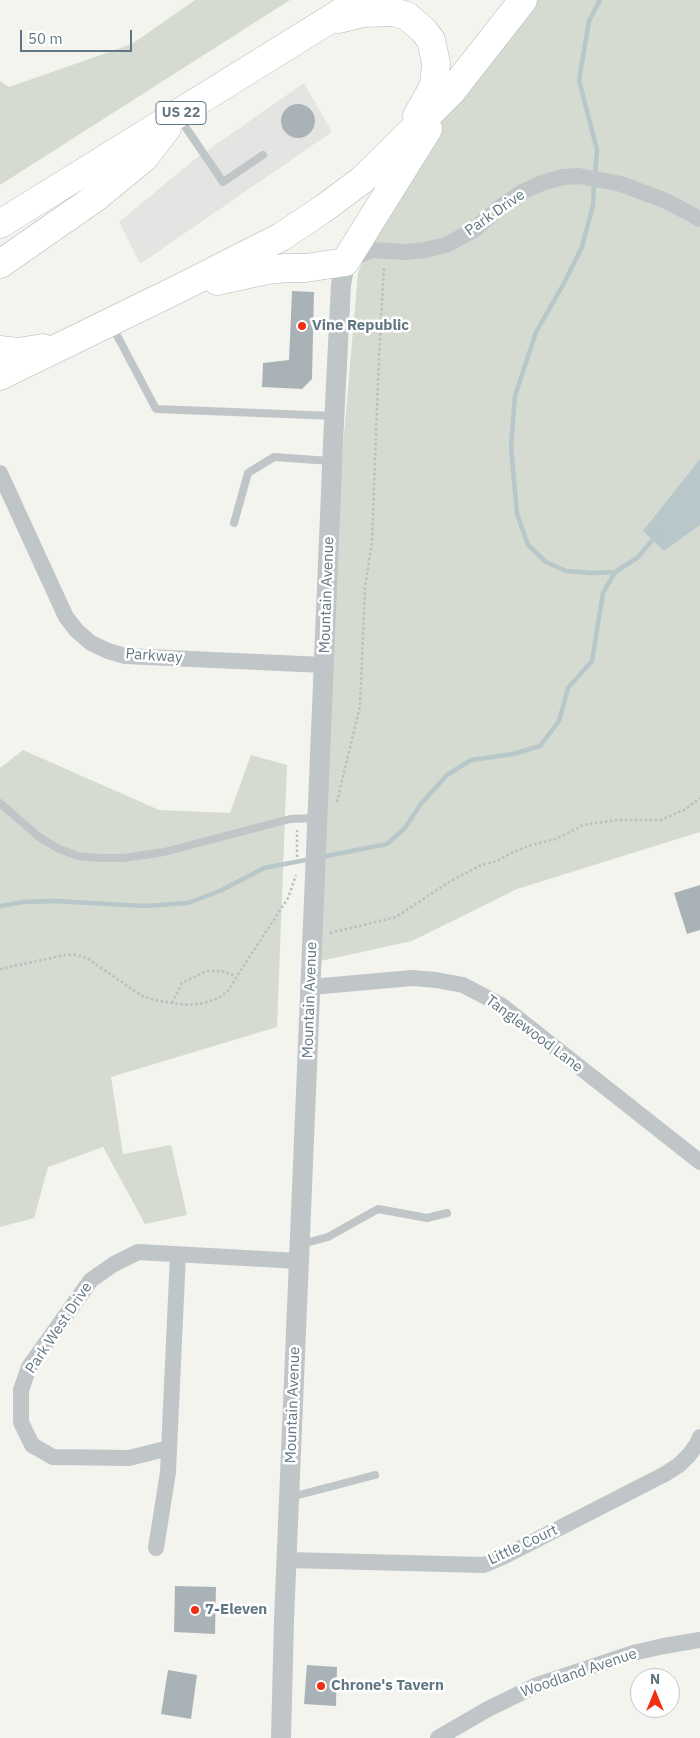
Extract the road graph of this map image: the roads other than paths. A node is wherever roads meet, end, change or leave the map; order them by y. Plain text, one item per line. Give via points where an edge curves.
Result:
1 (361, 0) edge
2 (523, 0) edge
3 (323, 24) junction
4 (452, 92) junction
5 (177, 115) junction
6 (405, 137) junction
7 (263, 155) dead end
8 (700, 219) edge
9 (0, 224) edge
10 (345, 262) junction
11 (0, 264) edge
12 (178, 290) junction
13 (110, 322) junction
14 (69, 342) junction
15 (0, 350) edge
16 (0, 376) edge
17 (335, 416) junction
18 (332, 461) junction
19 (0, 473) edge
20 (234, 523) dead end
21 (324, 665) junction
22 (0, 803) edge
23 (323, 821) junction
24 (310, 987) junction
25 (700, 1162) edge
26 (448, 1212) dead end
27 (299, 1252) junction
28 (178, 1254) junction
29 (700, 1437) edge
30 (169, 1448) junction
31 (375, 1475) dead end
32 (289, 1497) junction
33 (156, 1548) dead end
34 (287, 1560) junction
35 (700, 1640) edge
36 (281, 1738) edge
37 (438, 1738) edge

1 - 3 highway, US 22
2 - 4 highway
3 - 5 highway, US 22
3 - 6 highway via 363,13 394,12 406,16 431,40 436,63 434,84
4 - 6 highway
4 - 10 highway
5 - 7 lane via 224,182
5 - 9 highway, US 22
5 - 11 highway via 144,158 95,198
6 - 12 highway via 362,180 282,237
8 - 10 street, Park Drive via 666,200 621,184 579,176 563,177 522,192 474,230 446,245 406,252 372,250
10 - 12 highway via 267,270
10 - 17 street, Mountain Avenue
12 - 13 highway
13 - 14 highway
13 - 17 lane via 156,409
14 - 15 highway via 18,352
14 - 16 highway
17 - 18 street, Mountain Avenue
18 - 20 lane via 274,457 248,473
18 - 21 street, Mountain Avenue
19 - 21 street, Parkway via 66,617 91,643 125,656
21 - 23 street, Mountain Avenue
22 - 23 lane via 39,837 59,849 78,856 98,858 164,852 290,819
23 - 24 street, Mountain Avenue via 305,876
24 - 25 street, Tanglewood Lane via 412,978 463,985 501,1005
24 - 27 street, Mountain Avenue
26 - 27 lane via 427,1218 378,1209
27 - 28 street, Park West Drive
27 - 32 street, Mountain Avenue
28 - 30 street
28 - 30 street, Park West Drive via 138,1252 91,1280 29,1367 21,1390 21,1422 32,1445 53,1457 129,1458
29 - 34 street, Little Court via 689,1455 665,1474 484,1564
30 - 33 street
31 - 32 lane
32 - 34 street, Mountain Avenue
34 - 36 street, Mountain Avenue
35 - 37 street, Woodland Avenue via 633,1653 537,1685 488,1708

